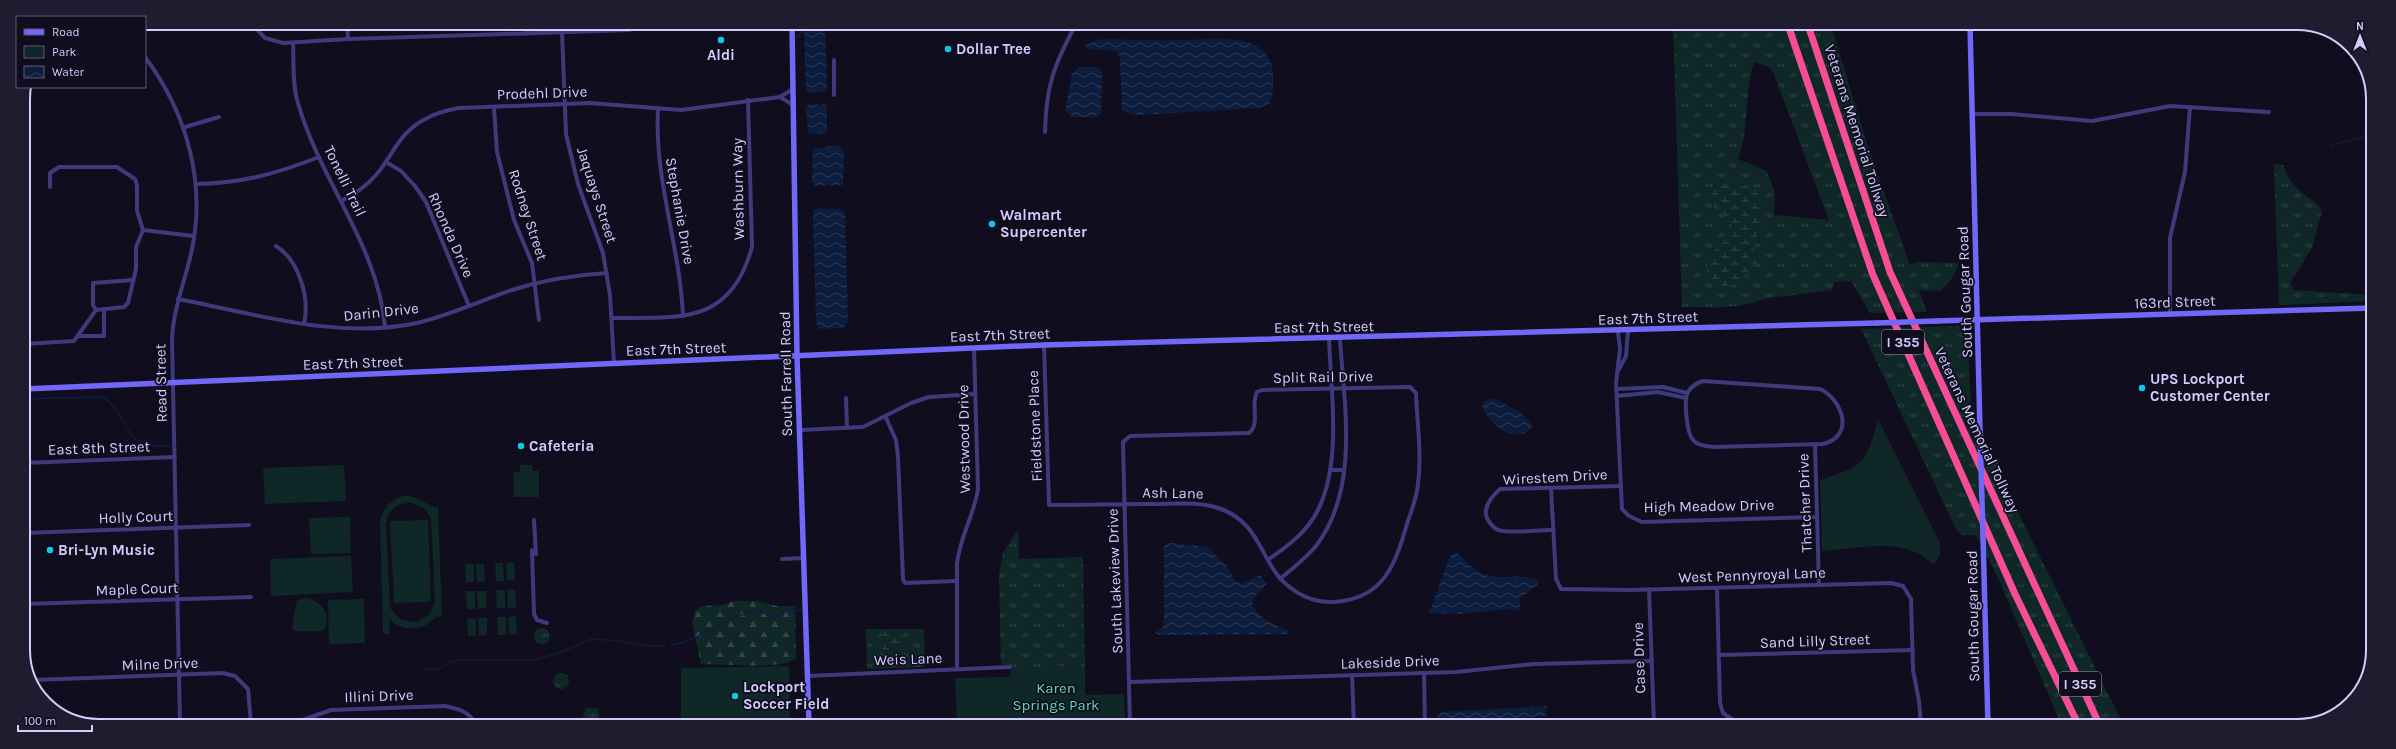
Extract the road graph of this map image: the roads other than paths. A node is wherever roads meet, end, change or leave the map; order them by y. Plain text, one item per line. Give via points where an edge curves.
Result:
1 (258, 30) edge
2 (347, 30) edge
3 (527, 30) edge
4 (630, 30) dead end
5 (792, 30) edge
6 (1073, 30) edge
7 (1790, 30) edge
8 (1810, 30) edge
9 (1970, 30) edge
10 (562, 32) junction
11 (527, 34) junction
12 (348, 39) junction
13 (293, 43) junction
14 (146, 58) edge
15 (834, 60) dead end
16 (793, 88) junction
17 (834, 95) dead end
18 (780, 97) junction
19 (748, 100) junction
20 (564, 103) junction
21 (793, 105) junction
22 (494, 107) junction
23 (2190, 107) junction
24 (658, 109) junction
25 (2269, 112) dead end
26 (1973, 114) junction
27 (219, 117) dead end
28 (184, 128) junction
29 (1045, 132) dead end
30 (319, 156) junction
31 (386, 162) junction
32 (196, 184) junction
33 (50, 187) dead end
34 (341, 200) junction
35 (143, 230) junction
36 (194, 236) junction
37 (276, 246) dead end
38 (607, 273) junction
39 (134, 280) junction
40 (536, 283) junction
41 (178, 299) junction
42 (469, 306) junction
43 (2366, 308) edge
44 (104, 309) junction
45 (96, 310) junction
46 (2170, 314) junction
47 (683, 316) junction
48 (612, 318) junction
49 (1978, 319) junction
50 (539, 320) dead end
51 (304, 324) junction
52 (385, 327) junction
53 (1628, 331) junction
54 (1618, 332) junction
55 (79, 336) junction
56 (1340, 338) junction
57 (1328, 339) junction
58 (30, 344) edge
59 (1044, 345) junction
60 (974, 348) junction
61 (797, 356) junction
62 (614, 364) junction
63 (1618, 371) junction
64 (174, 383) junction
65 (1331, 388) junction
66 (1343, 388) junction
67 (30, 389) edge
68 (1616, 389) junction
69 (975, 394) junction
70 (1617, 396) junction
71 (1687, 396) junction
72 (846, 398) dead end
73 (886, 418) junction
74 (847, 428) junction
75 (800, 430) junction
76 (1126, 438) joint
77 (1815, 444) junction
78 (175, 457) junction
79 (30, 463) edge
80 (1331, 470) junction
81 (1344, 470) junction
82 (1621, 486) junction
83 (1551, 488) junction
84 (1125, 504) junction
85 (1049, 505) joint
86 (1817, 517) junction
87 (534, 520) dead end
88 (249, 525) dead end
89 (177, 528) junction
90 (1553, 530) junction
91 (30, 533) edge
92 (804, 558) junction
93 (782, 559) dead end
94 (1269, 559) junction
95 (1280, 579) junction
96 (956, 581) junction
97 (1819, 585) junction
98 (1717, 588) junction
99 (1649, 589) junction
100 (1372, 591) joint
101 (251, 597) dead end
102 (179, 599) junction
103 (30, 604) edge
104 (547, 624) dead end
105 (1913, 650) junction
106 (1718, 655) junction
107 (1650, 661) junction
108 (1010, 667) dead end
109 (957, 669) junction
110 (1424, 673) junction
111 (180, 675) junction
112 (1352, 675) junction
113 (807, 676) junction
114 (37, 680) edge
115 (1129, 682) junction
116 (180, 719) edge
117 (251, 719) edge
118 (305, 719) edge
119 (473, 719) edge
120 (809, 719) edge
121 (1130, 719) edge
122 (1354, 719) edge
123 (1425, 719) edge
124 (1654, 719) edge
125 (1729, 719) edge
126 (1920, 719) edge
127 (1988, 719) edge
128 (2076, 719) edge
129 (2097, 719) edge

1 - 13 street via 265,38
2 - 12 street
3 - 11 street
4 - 10 street
5 - 16 street, South Farrell Road
6 - 29 street via 1051,74 1045,109
7 - 128 highway, Veterans Memorial Tollway / I 355 via 1873,275 2015,594
8 - 129 highway, Veterans Memorial Tollway / I 355 via 1890,272
9 - 26 street, South Gougar Road
10 - 11 street
10 - 20 street, Jaquays Street
11 - 12 street
12 - 13 street
13 - 30 street, Tonelli Trail via 297,101
14 - 28 street, Read Street via 166,88
15 - 17 street
16 - 18 street, Prodehl Drive
16 - 21 street, South Farrell Road
18 - 19 street, Prodehl Drive
18 - 21 street
19 - 24 street, Prodehl Drive via 701,108
19 - 47 street, Washburn Way via 752,247 737,284 725,297 706,310
20 - 22 street, Prodehl Drive
20 - 24 street, Prodehl Drive
20 - 38 street, Jaquays Street via 571,158 596,231
21 - 61 street, South Farrell Road
22 - 31 street, Prodehl Drive via 459,108 442,111 425,119 411,128 399,141
22 - 40 street, Rodney Street via 497,152 502,175 514,220 532,263
23 - 25 street
23 - 26 street via 2151,109 2112,119 2092,121 2011,114
23 - 46 street via 2185,172 2170,238
24 - 47 street, Stephanie Drive via 658,163 678,265
26 - 49 street, South Gougar Road
27 - 28 street
28 - 32 street, Read Street
30 - 32 street via 260,177
30 - 34 street, Tonelli Trail
31 - 34 street, Prodehl Drive via 367,184
31 - 42 street, Rhonda Drive via 401,171 426,202
32 - 36 street, Read Street
33 - 35 street via 50,173 59,168 117,168 135,179 138,185 137,211
34 - 52 street, Tonelli Trail via 380,288
35 - 36 street
35 - 39 street via 136,247
36 - 41 street, Read Street
37 - 51 street via 286,252 302,283 307,310
38 - 40 street, Darin Drive via 580,274
38 - 48 street, Jaquays Street
39 - 44 street via 128,303 124,307
39 - 45 street via 93,283 93,305
40 - 42 street, Darin Drive
40 - 50 street, Rodney Street
41 - 51 street, Darin Drive
41 - 64 street, Read Street via 173,322
42 - 52 street, Darin Drive via 416,323
43 - 46 street, 163rd Street
44 - 45 street
44 - 55 street via 104,336
45 - 55 street
46 - 49 street, 163rd Street
47 - 48 street, Washburn Way
48 - 62 street, Jaquays Street
49 - 53 street, East 7th Street, bridge
49 - 127 street, South Gougar Road, bridge
51 - 52 street, Darin Drive via 331,329
53 - 54 street, East 7th Street
53 - 63 street, High Meadow Drive via 1626,356
54 - 56 street, East 7th Street
54 - 63 street, High Meadow Drive
55 - 58 street via 69,343
56 - 57 street, East 7th Street
56 - 66 street
57 - 59 street, East 7th Street
57 - 65 street
59 - 60 street, East 7th Street
59 - 85 street, Fieldstone Place
60 - 61 street, East 7th Street
60 - 69 street, Westwood Drive
61 - 62 street, East 7th Street
61 - 75 street, South Farrell Road
62 - 64 street, East 7th Street
63 - 68 street, High Meadow Drive
64 - 67 street, East 7th Street
64 - 78 street, Read Street
65 - 66 street, Split Rail Drive
65 - 76 street, Split Rail Drive via 1257,392 1255,424 1249,433
65 - 80 street
66 - 81 street via 1346,452
66 - 100 street, Split Rail Drive via 1410,386 1416,393 1416,498 1392,567
68 - 70 street, High Meadow Drive
68 - 71 street via 1663,387
69 - 73 street via 929,397 911,403
69 - 96 street, Westwood Drive via 978,489 976,506 958,549
70 - 71 street via 1665,392
70 - 82 street, High Meadow Drive
71 - 77 street via 1688,431 1693,441 1698,444 1713,447
71 - 77 street via 1699,382 1710,380 1820,389 1836,401 1841,412 1842,425 1834,440
72 - 74 street
73 - 74 street via 863,427
73 - 96 street via 896,440 898,456 903,579 905,583
74 - 75 street
75 - 92 street, South Farrell Road
76 - 84 street, South Lakeview Drive via 1123,442
77 - 86 street, Thatcher Drive
78 - 79 street, East 8th Street
78 - 89 street, Read Street
80 - 81 street
80 - 94 street via 1318,510 1305,529 1291,544
81 - 95 street via 1341,491 1326,530 1300,562
82 - 83 street, Wirestem Drive
82 - 86 street, High Meadow Drive via 1622,509 1629,516 1642,522
83 - 90 street, West Pennyroyal Lane
83 - 90 street, Wirestem Drive via 1500,489 1492,496 1486,507 1486,518 1493,527 1501,531
84 - 85 street, Ash Lane
84 - 94 street, Ash Lane via 1193,504 1222,509 1246,524
84 - 115 street, South Lakeview Drive
86 - 97 street, Thatcher Drive
87 - 104 street via 534,614 537,620
88 - 89 street, Holly Court
89 - 91 street, Holly Court
89 - 102 street, Read Street
90 - 99 street, West Pennyroyal Lane via 1556,579 1561,590
92 - 93 street
92 - 113 street, South Farrell Road
94 - 95 street, Ash Lane
95 - 100 street, Ash Lane via 1303,596 1320,601 1338,603 1364,596
96 - 109 street, Westwood Drive
97 - 98 street, West Pennyroyal Lane
97 - 105 street, West Pennyroyal Lane via 1891,583 1904,586 1911,599
98 - 99 street, West Pennyroyal Lane
98 - 106 street
99 - 107 street, Case Drive
101 - 102 street, Maple Court
102 - 103 street, Maple Court
102 - 111 street, Read Street
105 - 106 street, Sand Lilly Street
105 - 126 street, West Pennyroyal Lane
106 - 125 street via 1720,703 1723,713
107 - 110 street, Lakeside Drive via 1534,664
107 - 124 street, Case Drive
108 - 109 street, Weis Lane
109 - 113 street, Weis Lane
110 - 112 street, Lakeside Drive
110 - 123 street
111 - 114 street, Milne Drive
111 - 116 street, Read Street
111 - 117 street, Milne Drive via 223,673 235,676 248,689
112 - 115 street, Lakeside Drive
112 - 122 street
113 - 120 street, South Farrell Road
115 - 121 street, South Lakeview Drive
118 - 119 street, Illini Drive via 331,710 445,706 460,709

